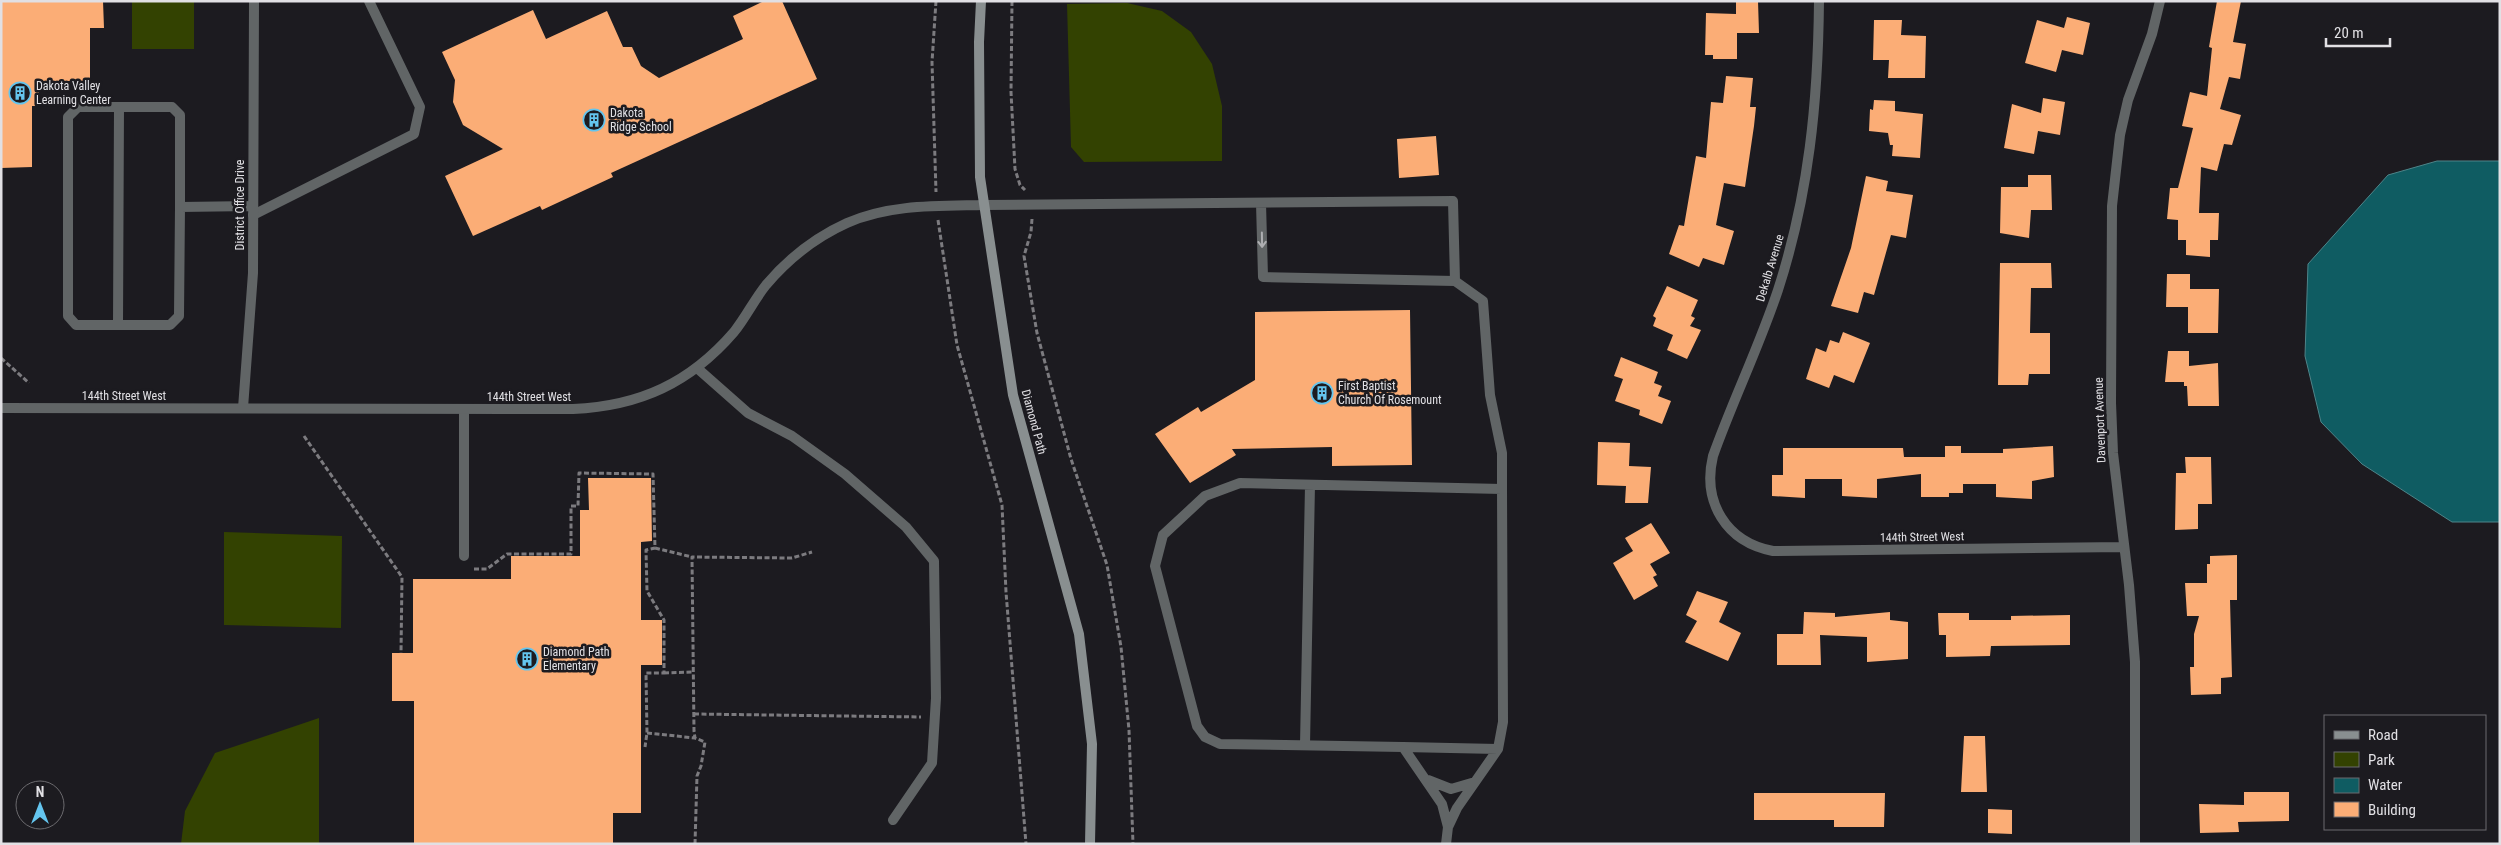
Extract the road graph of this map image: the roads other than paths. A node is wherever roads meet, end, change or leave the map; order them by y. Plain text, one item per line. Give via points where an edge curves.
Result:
1 (254, 1) edge
2 (370, 1) edge
3 (981, 1) edge
4 (1819, 1) edge
5 (2160, 1) edge
6 (119, 107) junction
7 (1261, 203) junction
8 (984, 205) junction
9 (180, 207) junction
10 (253, 210) junction
11 (1455, 281) junction
12 (118, 325) junction
13 (697, 368) junction
14 (1, 408) edge
15 (243, 408) junction
16 (464, 409) junction
17 (1310, 484) junction
18 (1502, 489) junction
19 (1728, 527) joint
20 (2124, 547) junction
21 (464, 556) dead end
22 (1305, 745) junction
23 (1403, 747) junction
24 (1498, 750) junction
25 (1428, 780) junction
26 (1475, 782) junction
27 (893, 820) dead end
28 (1448, 827) junction
29 (1090, 844) edge
30 (1446, 844) edge
31 (2136, 844) edge

1 - 10 street, District Office Drive
2 - 10 street via 420,107 414,134
3 - 8 street, Diamond Path via 980,177
4 - 19 street, Dekalb Avenue via 1817,90 1800,212 1778,290 1710,466 1712,499
5 - 20 street, Davenport Avenue via 2152,34 2128,100 2114,171 2111,404
6 - 9 street via 172,107 180,115
6 - 12 street
6 - 12 street via 78,107 68,117 68,316 76,325
7 - 8 street, 144th Street West
7 -> 11 street via 1263,277
7 - 11 street, 144th Street West via 1454,201
8 - 13 street, 144th Street West via 898,208 847,223 802,250 766,286 736,330
8 - 29 street, Diamond Path via 1013,395 1079,634 1092,744
9 - 10 street
9 - 12 street via 179,316 170,325
10 - 15 street, District Office Drive
11 - 18 street via 1483,301 1490,395 1502,453
13 - 16 street, 144th Street West via 651,394 599,408
13 - 27 street via 748,413 792,436 845,474 906,527 934,561 936,698 932,763
14 - 15 street, 144th Street West
15 - 16 street, 144th Street West
16 - 21 street
17 - 18 street
17 - 22 street
17 - 22 street via 1240,483 1205,496 1163,535 1155,566 1197,726 1205,737 1220,744
18 - 24 street via 1502,722
19 - 20 street, 144th Street West via 1748,543 1773,551
20 - 31 street, Davenport Avenue via 2135,662
22 - 23 street
23 - 24 street
23 - 25 street
24 - 26 street
25 - 26 street via 1451,789
25 - 28 street via 1442,804
26 - 28 street
28 - 30 street

